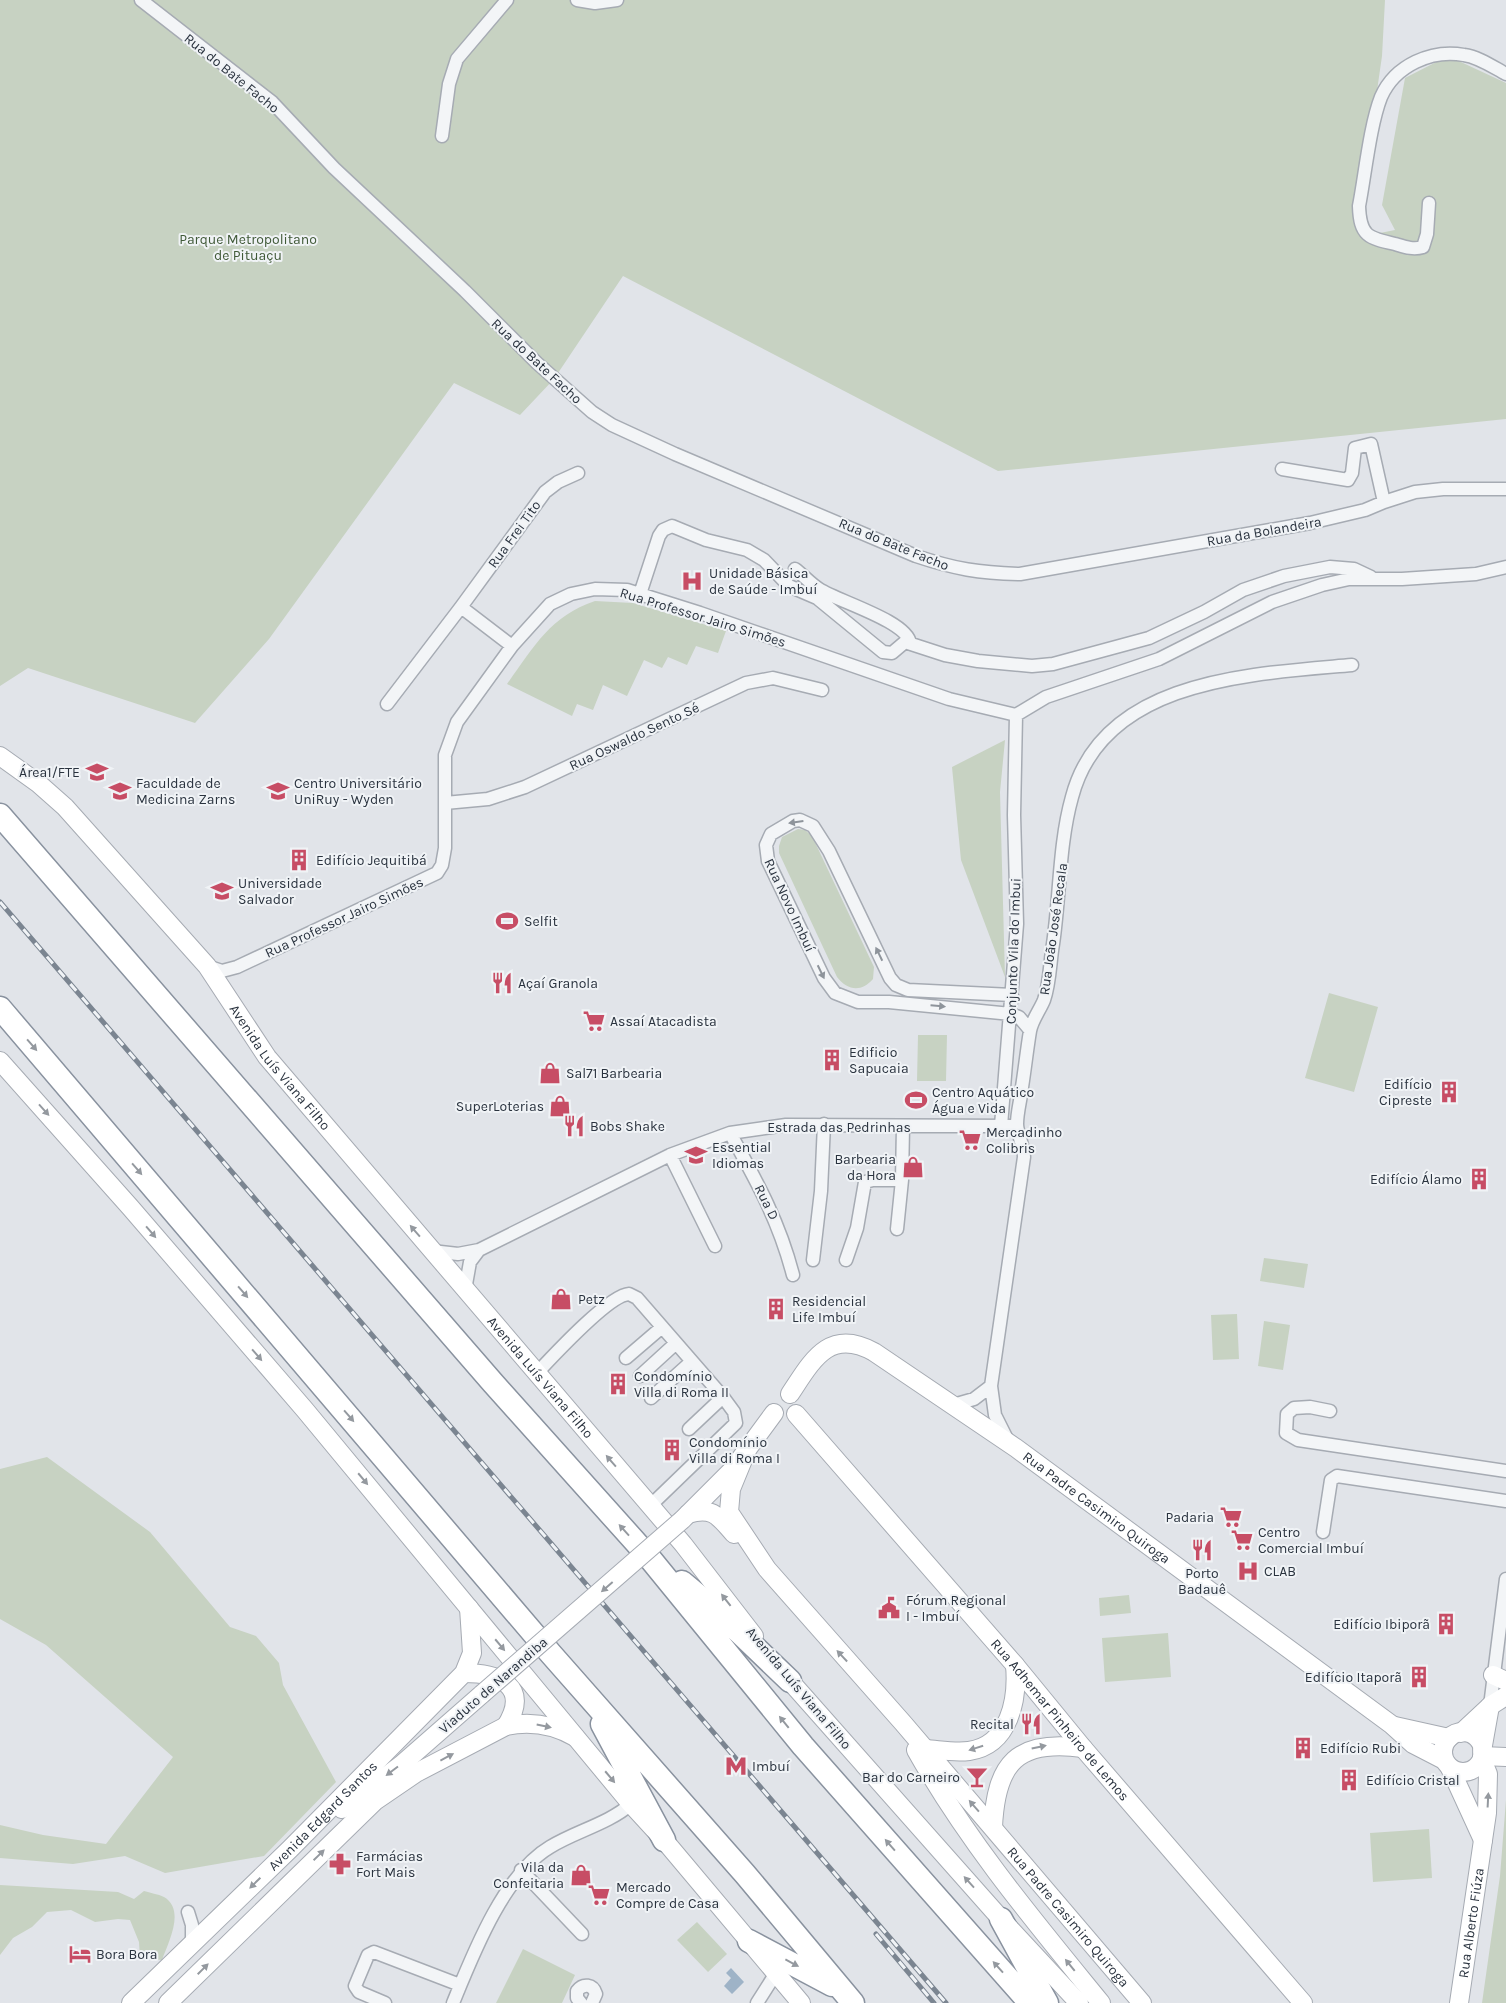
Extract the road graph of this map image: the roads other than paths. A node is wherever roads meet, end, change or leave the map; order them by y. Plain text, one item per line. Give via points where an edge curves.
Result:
1 (141, 0) edge
2 (507, 0) edge
3 (577, 0) edge
4 (617, 0) edge
5 (1506, 74) edge
6 (442, 136) dead end
7 (1429, 203) dead end
8 (1282, 469) dead end
9 (578, 474) dead end
10 (1506, 489) edge
11 (1384, 502) junction
12 (1506, 567) edge
13 (795, 568) dead end
14 (1020, 574) joint
15 (1372, 577) junction
16 (640, 594) junction
17 (461, 608) junction
18 (1149, 638) junction
19 (910, 643) junction
20 (512, 646) junction
21 (1159, 659) junction
22 (1352, 666) dead end
23 (822, 690) dead end
24 (387, 704) dead end
25 (1016, 715) junction
26 (0, 756) edge
27 (445, 803) junction
28 (0, 815) edge
29 (207, 966) junction
30 (237, 966) junction
31 (960, 993) junction
32 (226, 994) junction
33 (1012, 995) junction
34 (0, 1008) edge
35 (959, 1008) junction
36 (1011, 1014) junction
37 (1030, 1030) junction
38 (0, 1061) edge
39 (824, 1124) junction
40 (1001, 1126) junction
41 (1016, 1126) junction
42 (902, 1127) junction
43 (730, 1133) junction
44 (670, 1155) junction
45 (902, 1180) junction
46 (897, 1229) dead end
47 (715, 1246) dead end
48 (479, 1250) junction
49 (432, 1251) junction
50 (813, 1260) dead end
51 (846, 1260) dead end
52 (793, 1275) dead end
53 (465, 1290) junction
54 (661, 1328) junction
55 (675, 1344) junction
56 (626, 1358) dead end
57 (691, 1362) junction
58 (536, 1374) junction
59 (640, 1376) dead end
60 (991, 1386) junction
61 (723, 1397) junction
62 (651, 1398) dead end
63 (953, 1405) junction
64 (786, 1407) junction
65 (1330, 1412) dead end
66 (688, 1429) dead end
67 (1016, 1448) junction
68 (747, 1450) junction
69 (1506, 1471) edge
70 (1506, 1500) edge
71 (650, 1506) junction
72 (685, 1517) junction
73 (1323, 1532) dead end
74 (648, 1556) junction
75 (767, 1569) junction
76 (1506, 1580) edge
77 (469, 1608) junction
78 (1015, 1665) junction
79 (464, 1673) junction
80 (1499, 1678) edge
81 (790, 1681) junction
82 (588, 1696) junction
83 (1506, 1696) edge
84 (1490, 1706) junction
85 (903, 1723) junction
86 (1392, 1725) junction
87 (506, 1726) junction
88 (1455, 1735) junction
89 (579, 1739) junction
90 (1083, 1748) junction
91 (926, 1749) junction
92 (1482, 1755) junction
93 (1506, 1757) edge
94 (1447, 1764) junction
95 (631, 1804) junction
96 (993, 1828) junction
97 (664, 1840) junction
98 (1484, 1842) junction
99 (290, 1849) junction
100 (521, 1870) junction
101 (188, 1912) dead end
102 (1001, 1919) junction
103 (582, 1934) dead end
104 (749, 1941) junction
105 (192, 1943) junction
106 (776, 1973) junction
107 (460, 1985) junction
108 (849, 1998) edge
109 (596, 2002) edge
110 (130, 2003) edge
111 (168, 2003) edge
112 (385, 2003) edge
113 (452, 2003) edge
114 (581, 2003) edge
115 (757, 2003) edge
116 (801, 2003) edge
117 (1030, 2003) edge
118 (1047, 2003) edge
119 (1079, 2003) edge
120 (1101, 2003) edge
121 (1142, 2003) edge
122 (1304, 2003) edge
123 (1459, 2003) edge

1 - 14 street, Rua do Bate Facho via 272,102 334,168 506,334 604,421 916,556 974,572
2 - 6 street via 457,59 450,77
3 - 4 street via 595,3
5 - 7 street via 1478,59 1453,54 1426,57 1400,72 1382,97 1359,206 1360,224 1370,238 1414,249 1423,247
8 - 11 street via 1348,480 1356,448 1371,444
9 - 17 street, Rua Frei Tito via 558,482 545,492
10 - 11 street, Rua da Bolandeira via 1443,489 1415,492
11 - 14 street, Rua da Bolandeira via 1365,510 1310,523
12 - 15 street via 1476,574 1402,579
13 - 19 street via 819,589 903,632
15 - 18 street via 1354,570 1330,567 1284,576 1243,590
15 - 21 street via 1349,578 1272,602
16 - 19 street via 659,536 672,526 706,540 747,550 764,560 789,586 817,598 883,652 892,653 901,644
16 - 20 street, Rua Professor Jairo Simões via 603,589 571,594 550,604
16 - 25 street, Rua Professor Jairo Simões via 949,699
17 - 20 street
17 - 24 street, Rua Frei Tito
18 - 19 street via 1071,660 1032,666 945,655
18 - 21 street
20 - 27 street, Rua Professor Jairo Simões via 449,738 444,755
21 - 25 street via 1059,691
22 - 37 street, Rua João José Recala via 1293,670 1195,688 1145,706 1108,732 1080,773 1072,798 1044,998
23 - 27 street, Rua Oswaldo Sento Sé via 773,678 746,683 525,787 488,799
25 - 33 street, Conjunto Vila do Imbui via 1014,815 1017,900
26 - 29 main road, Avenida Luís Viana Filho via 66,807
27 - 30 street, Rua Professor Jairo Simões via 444,857 437,873
74 -> 28 highway via 486,1376
29 - 30 street, Rua Professor Jairo Simões via 222,971
29 - 32 main road, Avenida Luís Viana Filho
30 - 32 street
31 - 33 street, Rua Novo Imbuí
31 - 35 street
31 -> 35 street, Rua Novo Imbuí via 908,990 896,985 829,851 813,826 800,820 793,821 771,834 766,845 768,860 824,978 835,993 858,1002
49 -> 32 main road, Avenida Luís Viana Filho via 267,1058
33 - 36 street, Conjunto Vila do Imbui
34 -> 82 highway
35 - 36 street, Rua Novo Imbuí
36 - 37 street via 1019,1017
36 - 40 street, Conjunto Vila do Imbui
37 - 41 street, Rua João José Recala
38 -> 77 main road via 305,1410
39 - 42 street, Estrada das Pedrinhas
39 - 43 street, Estrada das Pedrinhas via 763,1127
39 - 50 street
40 - 41 street, Estrada das Pedrinhas
40 - 42 street, Estrada das Pedrinhas
41 - 60 street, Rua João José Recala via 1024,1146 1024,1157
42 - 45 street
43 - 44 street, Estrada das Pedrinhas
43 - 52 street, Rua D via 772,1213
44 - 47 street
44 - 48 street, Estrada das Pedrinhas
45 - 46 street
45 - 51 street via 865,1182 857,1228
48 - 49 street, Estrada das Pedrinhas via 458,1254
48 - 53 street via 470,1262
49 - 53 main road, Avenida Luís Viana Filho
53 - 58 main road, Avenida Luís Viana Filho
54 - 55 street
54 - 56 street
54 - 58 street via 637,1298 624,1295 594,1318
55 - 57 street
55 - 59 street
57 - 61 street
57 - 62 street
71 -> 58 main road, Avenida Luís Viana Filho
60 - 63 street via 974,1399
60 - 67 street, Rua João José Recala via 997,1420 1004,1436
61 - 66 street
61 - 71 street via 734,1412 736,1423
63 - 64 main road, Rua Padre Casimiro Quiroga via 874,1352 849,1343 833,1345 814,1358
63 - 67 main road, Rua Padre Casimiro Quiroga
64 - 68 main road, Rua Padre Casimiro Quiroga
64 - 78 main road, Rua Adhemar Pinheiro de Lemos
65 - 69 street via 1310,1407 1294,1408 1288,1414 1286,1433 1298,1440
67 - 86 main road, Rua Padre Casimiro Quiroga
68 - 72 main road, Rua Padre Casimiro Quiroga via 732,1470
68 - 75 main road, Rua Padre Casimiro Quiroga via 731,1490 729,1512
70 - 73 street via 1337,1476 1331,1480
81 -> 71 main road, Avenida Luís Viana Filho
72 - 75 main road via 698,1511 713,1513
72 -> 99 main road, Viaduto de Narandiba, bridge via 401,1765
74 - 81 highway via 720,1613
117 -> 74 highway via 803,1746
85 -> 75 main road, Rua Padre Casimiro Quiroga
76 - 80 street, Rua Alberto Fiúza
77 - 79 main road, Avenida Edgard Santos via 472,1653
77 -> 89 main road
78 - 90 main road, Rua Adhemar Pinheiro de Lemos
78 -> 91 main road via 1016,1690 1003,1731 993,1740 971,1750
79 - 87 main road via 489,1674 509,1685 515,1701
79 - 99 main road, Avenida Edgard Santos
80 - 84 street, Rua Alberto Fiúza
102 -> 81 main road, Avenida Luís Viana Filho
82 - 97 highway
82 - 108 highway
83 - 84 main road
84 - 88 main road
84 - 92 main road, Rua Alberto Fiúza
85 - 91 main road, Rua Padre Casimiro Quiroga
120 -> 85 main road via 973,1839 925,1766
86 - 88 main road, Rua Padre Casimiro Quiroga
86 - 94 main road, Rua Padre Casimiro Quiroga via 1413,1744
87 -> 89 main road, Avenida Edgard Santos via 537,1724
111 -> 87 main road, Avenida Edgard Santos via 375,1801 416,1773
88 - 92 main road via 1467,1733 1478,1740
88 - 94 main road via 1444,1748
89 -> 95 main road
96 -> 90 main road via 997,1791 1015,1760 1024,1752 1044,1746
90 - 122 main road, Rua Adhemar Pinheiro de Lemos
96 -> 91 main road, Rua Padre Casimiro Quiroga
92 - 93 main road
92 - 94 main road via 1475,1768 1465,1772
98 -> 92 main road, Rua Alberto Fiúza via 1489,1785
94 - 98 main road
95 - 97 main road
95 - 100 street via 551,1846
96 - 121 main road, Rua Padre Casimiro Quiroga
97 - 104 main road
98 - 123 main road, Rua Alberto Fiúza
99 -> 105 main road, Avenida Edgard Santos
100 - 103 street
100 - 107 street via 492,1919
101 - 105 street
102 - 118 highway
102 - 119 main road, Avenida Luís Viana Filho
104 - 106 main road
104 -> 108 highway
105 - 110 main road, Avenida Edgard Santos
106 - 115 street
106 - 116 main road
107 - 112 street via 374,1952 368,1955 355,1986 359,1992
107 - 113 street
109 - 114 street via 596,1991 585,1985 577,1991

